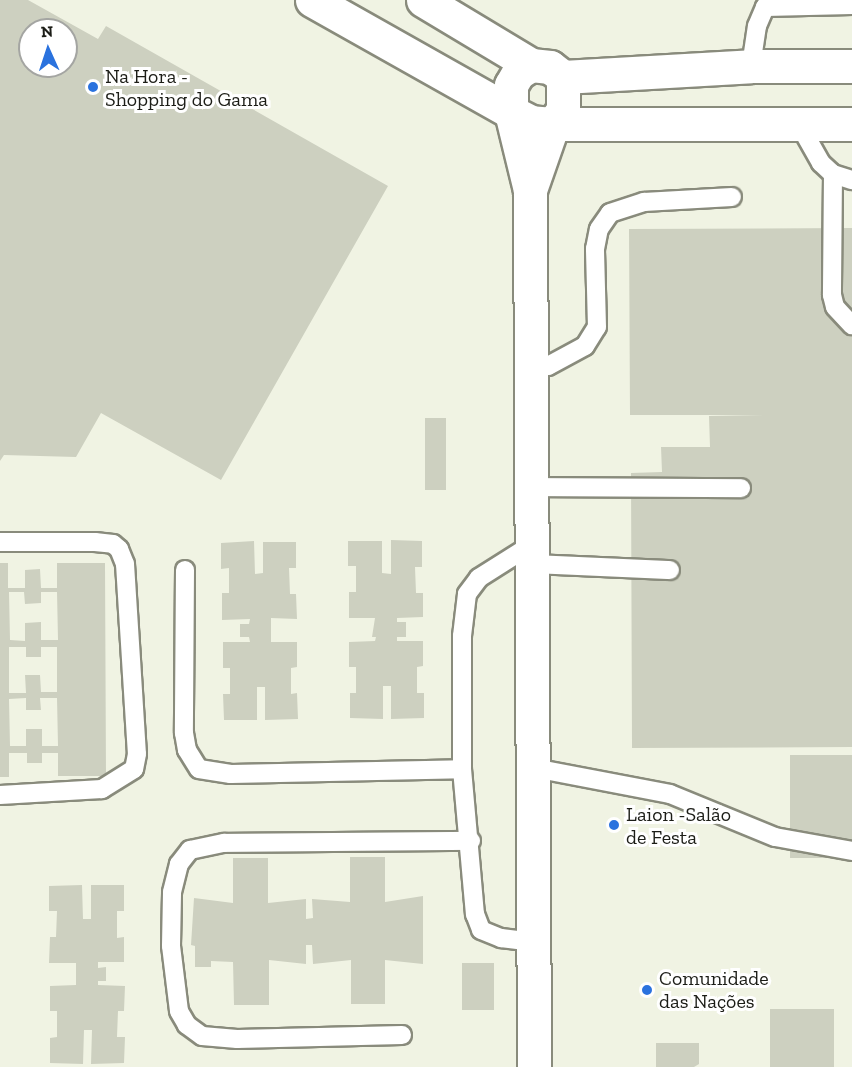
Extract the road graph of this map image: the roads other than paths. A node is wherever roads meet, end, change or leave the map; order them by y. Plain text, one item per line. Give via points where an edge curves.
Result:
1 (312, 0) edge
2 (423, 0) edge
3 (852, 5) edge
4 (531, 64) junction
5 (751, 66) junction
6 (852, 66) edge
7 (563, 77) junction
8 (511, 112) junction
9 (553, 124) junction
10 (799, 124) junction
11 (852, 124) edge
12 (832, 174) junction
13 (852, 180) edge
14 (530, 190) junction
15 (732, 197) dead end
16 (852, 325) edge
17 (531, 366) junction
18 (531, 487) junction
19 (741, 488) dead end
20 (0, 542) edge
21 (531, 555) junction
22 (185, 570) dead end
23 (670, 570) dead end
24 (534, 768) junction
25 (462, 769) junction
26 (0, 795) edge
27 (471, 841) junction
28 (852, 850) edge
29 (536, 942) junction
30 (402, 1035) dead end
31 (534, 1067) edge

1 - 8 street
2 - 4 street
3 - 5 lane via 765,7 757,26
4 - 7 street via 550,67
4 - 8 street via 518,73 511,85
5 - 6 street
5 - 7 street
7 - 9 street via 563,110
8 - 9 street via 531,122
8 - 14 street
9 - 10 street
9 - 14 street
10 - 11 street
10 - 12 lane via 821,163
12 - 13 lane
12 - 16 lane via 832,295 842,317
14 - 17 street
15 - 17 lane via 644,202 610,213 599,229 595,249 597,327 585,346 548,366
17 - 18 street
18 - 19 lane
18 - 21 street
20 - 26 lane via 95,542 113,544 119,549 125,564 137,754 134,769 102,789
21 - 23 lane
21 - 24 street
21 - 25 lane via 478,578 467,594 462,636
22 - 25 lane via 184,733 187,750 199,769 231,774
24 - 28 lane via 670,794 775,837
24 - 29 street
25 - 27 lane
27 - 29 lane via 476,914 481,930 501,938
27 - 30 lane via 225,843 190,850 179,864 172,892 171,946 179,1011 187,1025 202,1036 237,1039
29 - 31 street

